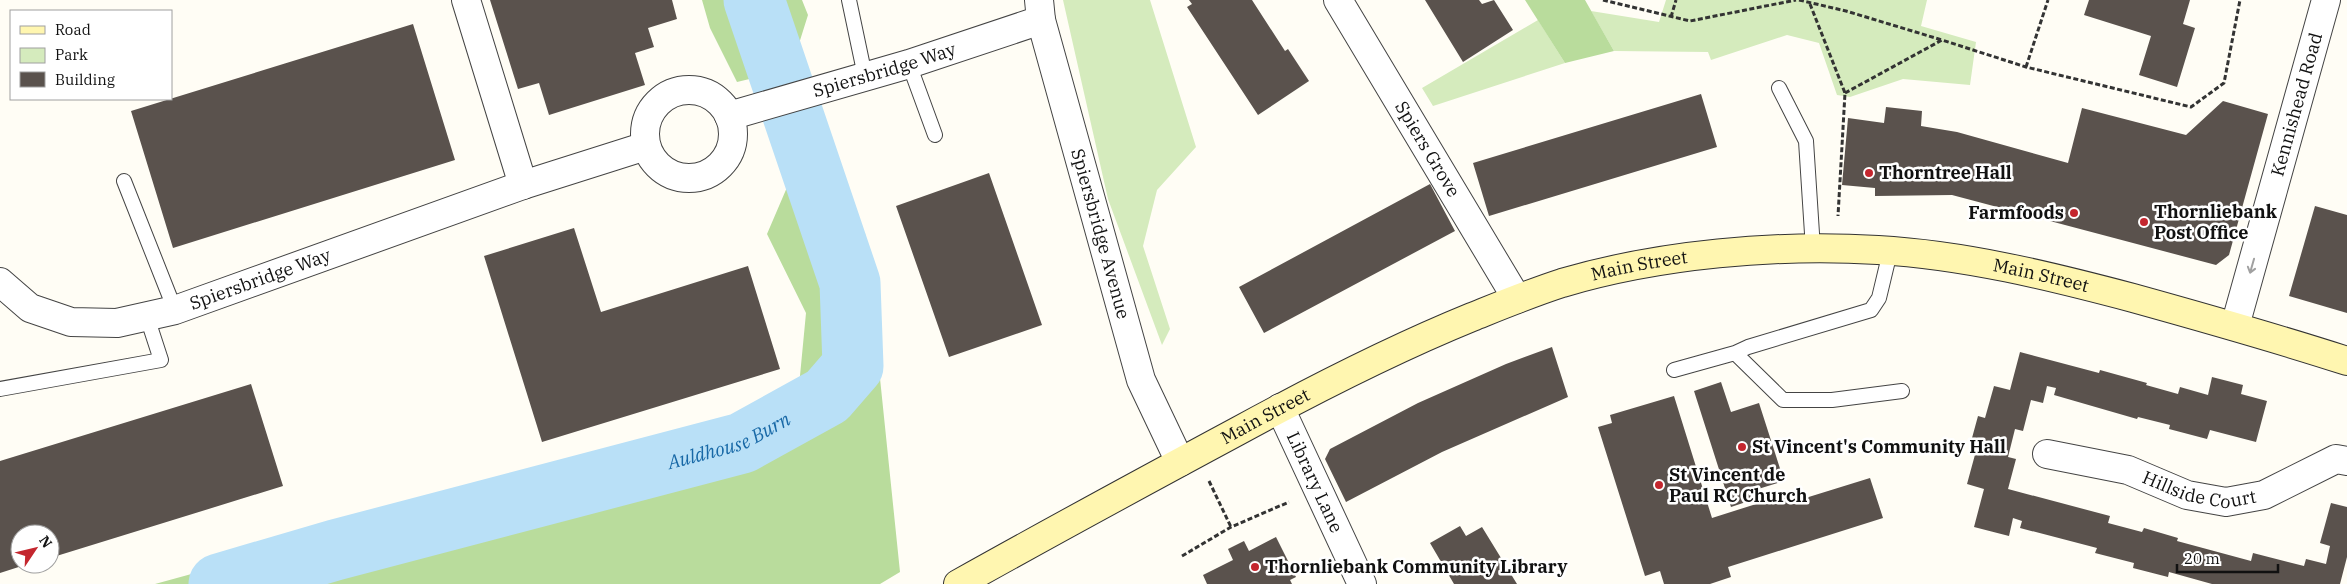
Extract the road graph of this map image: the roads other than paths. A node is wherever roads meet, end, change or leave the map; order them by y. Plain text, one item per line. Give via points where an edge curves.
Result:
1 (466, 0) edge
2 (849, 0) edge
3 (1338, 0) edge
4 (2326, 0) edge
5 (1040, 10) edge
6 (909, 64) junction
7 (865, 76) junction
8 (1779, 88) dead end
9 (728, 116) junction
10 (935, 135) dead end
11 (646, 146) junction
12 (124, 181) dead end
13 (523, 185) junction
14 (1824, 250) junction
15 (1890, 252) junction
16 (0, 282) edge
17 (1517, 299) junction
18 (175, 310) junction
19 (147, 317) junction
20 (2235, 326) junction
21 (1735, 353) junction
22 (2347, 361) edge
23 (1674, 370) dead end
24 (0, 389) edge
25 (1902, 391) dead end
26 (1280, 408) junction
27 (2047, 454) dead end
28 (1188, 458) junction
29 (2347, 461) edge
30 (988, 576) edge
31 (958, 584) edge
32 (1362, 584) edge

1 - 13 street
2 - 7 lane
3 - 17 street, Spiers Grove
4 -> 20 street, Kennishead Road
5 - 6 street, Spiersbridge Way
5 - 28 street, Spiersbridge Avenue via 1141,380
6 - 7 street, Spiersbridge Way
6 - 10 lane
7 - 9 street, Spiersbridge Way
8 - 14 lane via 1806,141
9 - 11 street via 721,104 709,95 681,91 667,96 648,117
9 - 11 street via 733,130 732,144 726,158 704,176 675,176 652,159
11 - 13 street, Spiersbridge Way
12 - 18 lane
13 - 18 street, Spiersbridge Way
14 - 15 main road, Main Street
14 - 17 main road, Main Street via 1713,254 1665,261 1597,274
15 - 20 main road, Main Street via 2045,274
15 - 21 lane via 1879,298 1871,310
16 - 19 street, Spiersbridge Way via 30,308 71,322 117,323
17 - 26 main road, Main Street via 1414,341
18 - 19 street, Spiersbridge Way
19 - 24 lane via 162,360
20 - 22 main road, Main Street
21 - 23 lane
21 - 25 lane via 1783,400 1832,400
26 - 28 main road, Main Street
26 - 32 street, Library Lane
27 - 29 street, Hillside Court via 2128,470 2187,495 2226,502 2264,495 2336,459
28 - 30 main road, Main Street
30 - 31 main road, Main Street

